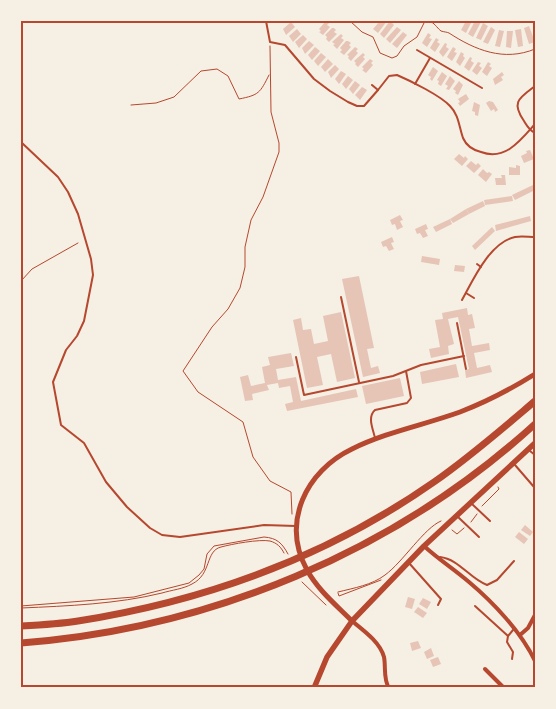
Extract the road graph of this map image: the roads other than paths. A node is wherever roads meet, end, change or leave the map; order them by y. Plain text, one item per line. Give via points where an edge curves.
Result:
1 (266, 21) edge
2 (417, 50) dead end
3 (430, 58) junction
4 (372, 85) dead end
5 (415, 85) junction
6 (535, 86) edge
7 (482, 88) dead end
8 (378, 90) junction
9 (535, 124) edge
10 (530, 130) junction
11 (535, 133) edge
12 (21, 142) edge
13 (535, 237) edge
14 (477, 264) dead end
15 (481, 267) junction
16 (466, 293) junction
17 (341, 296) dead end
18 (474, 298) dead end
19 (462, 300) dead end
20 (457, 323) dead end
21 (464, 356) junction
22 (296, 357) dead end
23 (466, 369) dead end
24 (406, 371) junction
25 (535, 374) edge
26 (360, 383) junction
27 (535, 402) edge
28 (535, 424) edge
29 (375, 439) junction
30 (535, 443) edge
31 (529, 449) junction
32 (535, 455) edge
33 (513, 463) junction
34 (534, 488) edge
35 (471, 502) junction
36 (457, 515) junction
37 (490, 521) dead end
38 (294, 526) junction
39 (478, 537) dead end
40 (424, 546) junction
41 (438, 558) junction
42 (514, 561) dead end
43 (408, 563) junction
44 (438, 605) dead end
45 (475, 606) dead end
46 (535, 615) edge
47 (352, 621) junction
48 (21, 626) edge
49 (515, 628) junction
50 (520, 635) junction
51 (508, 636) junction
52 (21, 643) edge
53 (512, 659) dead end
54 (535, 662) edge
55 (485, 669) dead end
56 (314, 688) edge
57 (389, 688) edge
58 (504, 688) edge

1 - 8 lane via 270,42 285,45 304,68 339,97 357,106 366,104
2 - 3 lane
3 - 5 lane
3 - 7 lane
4 - 8 lane
5 - 8 lane via 394,74
5 - 10 lane via 451,107 463,138 476,151 499,154 515,146
6 - 10 lane via 519,99 517,105
9 - 10 lane
10 - 11 lane
12 - 38 lane via 58,177 68,192 91,259 93,275 84,321 52,382 62,425 84,443 106,482 127,507 162,535 180,537 264,525
13 - 15 lane via 515,237 504,242
14 - 15 lane
15 - 16 lane
16 - 18 lane
16 - 19 lane
17 - 26 lane
20 - 21 lane
21 - 23 lane
21 - 24 lane
22 - 26 lane via 304,394
24 - 26 lane
24 - 29 lane via 411,398 406,403 372,412
25 - 29 street via 471,408
27 - 48 highway via 434,482 316,550 275,568 191,597 152,606 77,622
28 - 52 highway via 453,490 322,565 225,603 145,625
29 - 38 street via 336,458 318,474 304,496
30 - 31 main road
31 - 32 lane
31 - 33 main road
33 - 34 lane
33 - 35 main road
35 - 36 main road
35 - 37 lane
36 - 39 lane
36 - 40 main road
38 - 47 street via 306,568 317,585
40 - 41 street
40 - 43 main road
41 - 42 lane via 458,564 487,585 497,580
41 - 49 street via 470,582
43 - 44 lane via 441,599
43 - 47 main road
45 - 51 lane
46 - 50 street
47 - 56 main road via 327,657
47 - 57 street via 378,645 383,654
49 - 50 street
49 - 51 lane
50 - 54 street
51 - 53 lane
55 - 58 street

